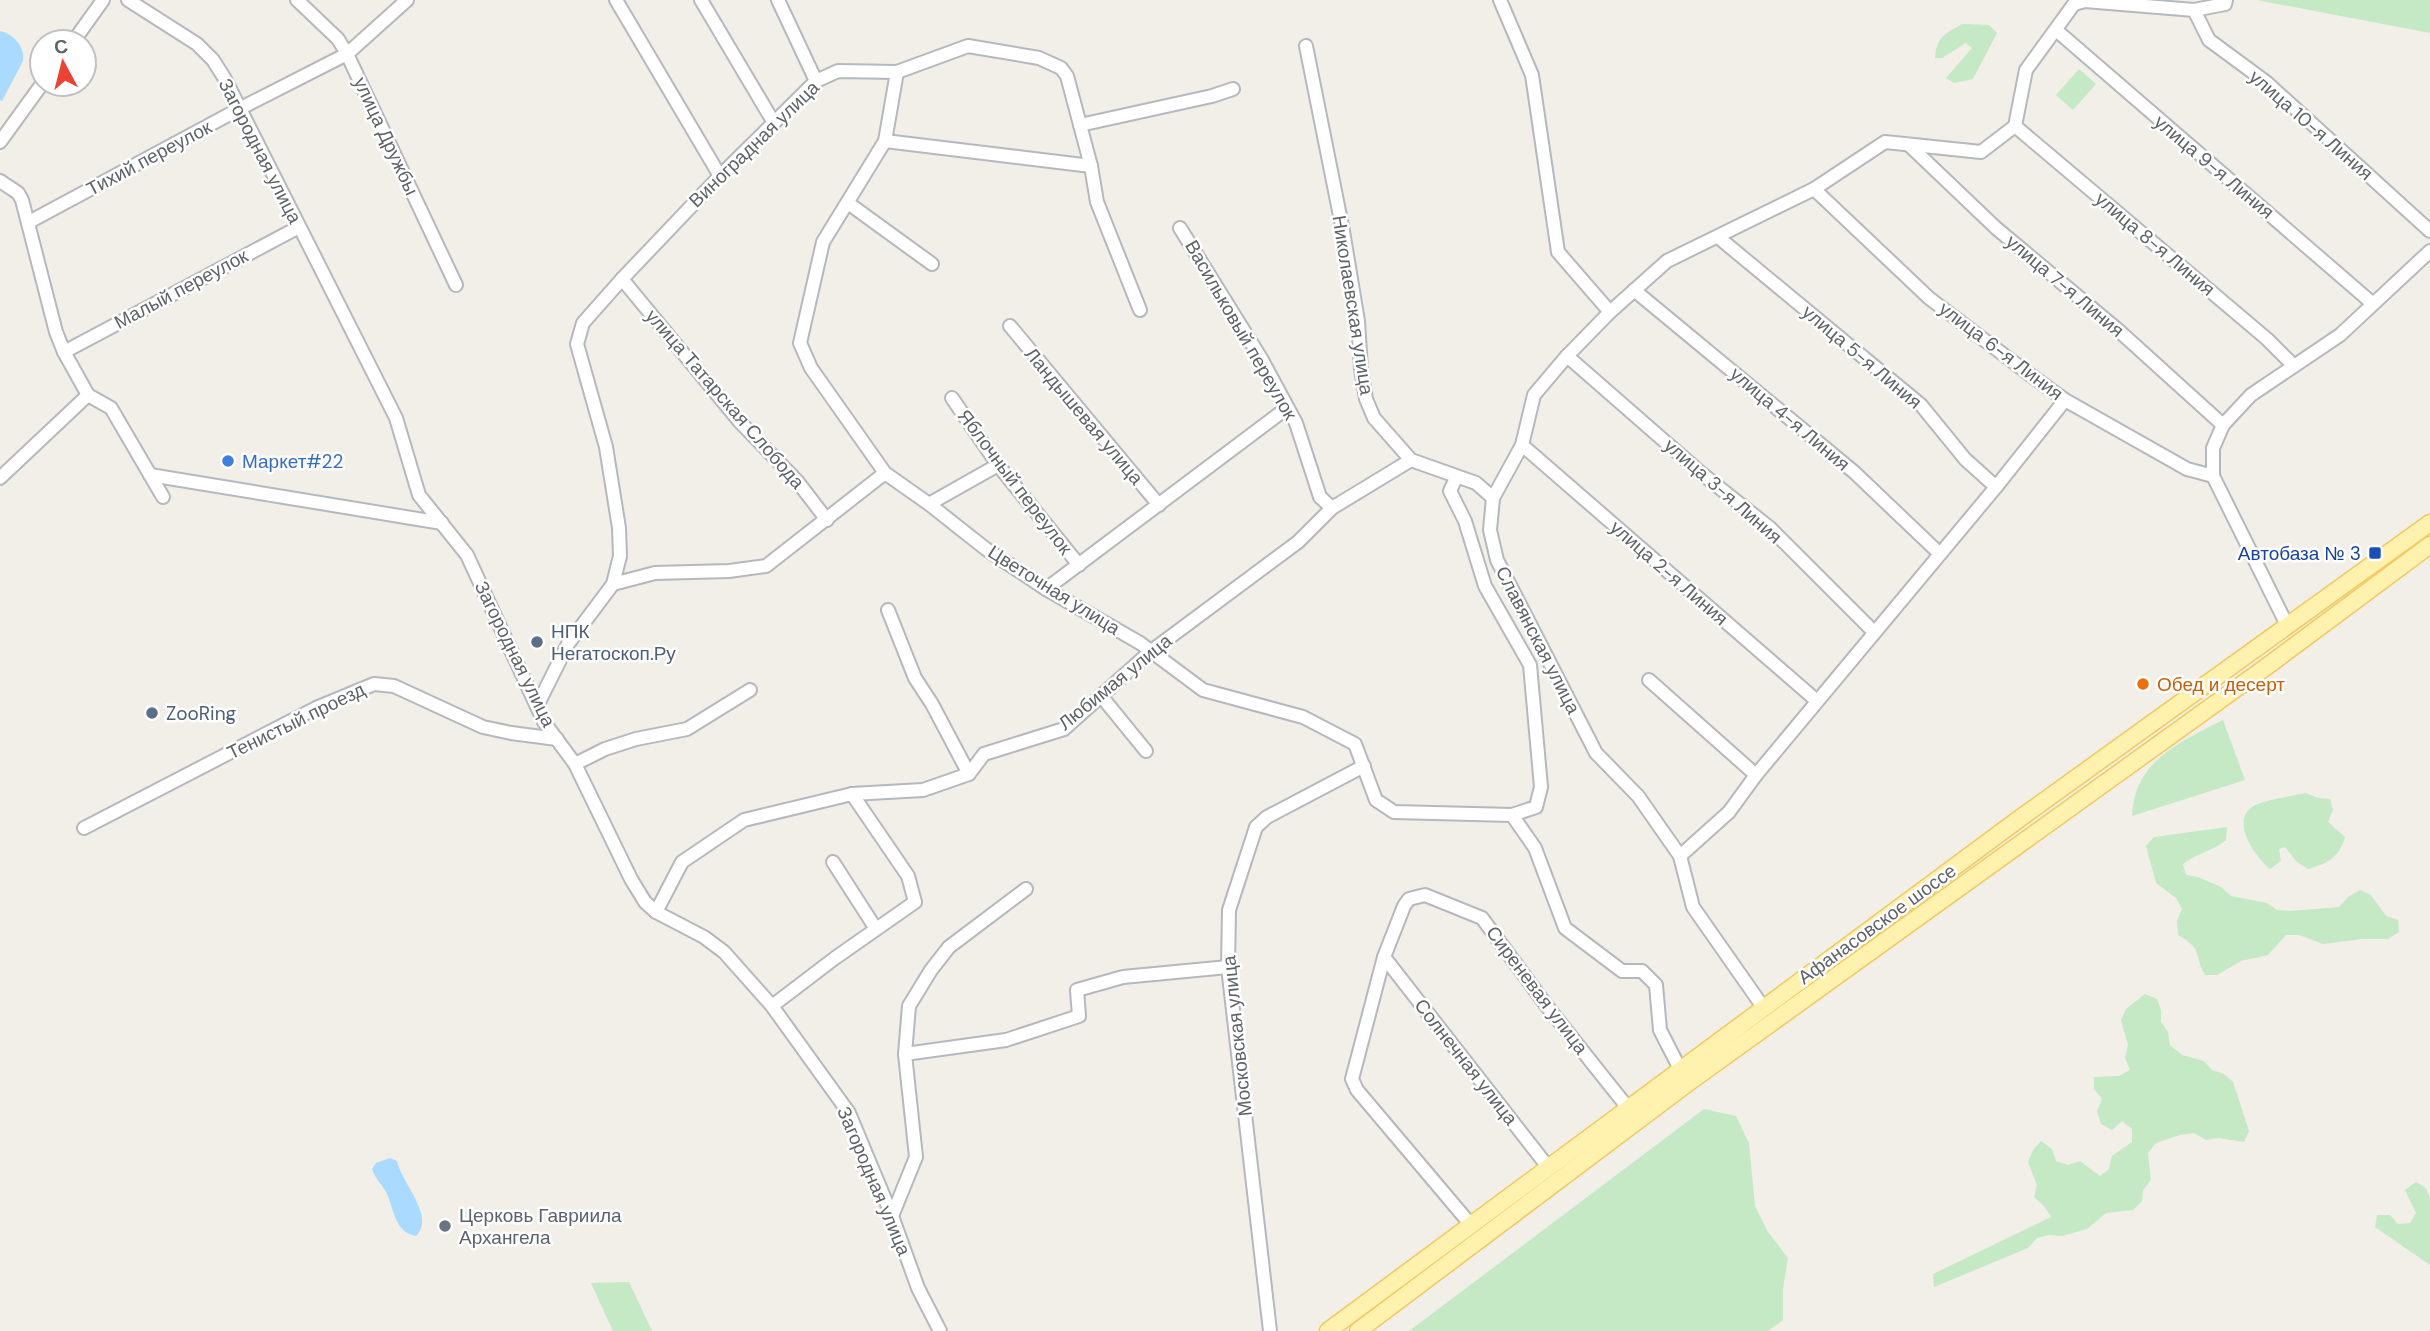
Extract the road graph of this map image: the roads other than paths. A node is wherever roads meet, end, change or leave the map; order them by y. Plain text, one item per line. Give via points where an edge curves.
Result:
1 (103, 0) edge
2 (128, 0) edge
3 (297, 0) edge
4 (407, 0) edge
5 (616, 0) edge
6 (701, 0) edge
7 (778, 0) edge
8 (1500, 0) edge
9 (2226, 0) edge
10 (2196, 13) junction
11 (83, 28) edge
12 (2056, 30) junction
13 (1306, 46) dead end
14 (347, 54) junction
15 (897, 72) junction
16 (816, 81) junction
17 (1233, 89) dead end
18 (32, 98) edge
19 (241, 108) junction
20 (774, 123) junction
21 (1080, 125) junction
22 (2015, 126) junction
23 (885, 141) junction
24 (0, 142) edge
25 (1909, 145) junction
26 (1091, 166) junction
27 (719, 176) junction
28 (0, 181) edge
29 (1814, 190) junction
30 (848, 204) junction
31 (29, 222) junction
32 (299, 227) junction
33 (1180, 228) dead end
34 (2430, 231) edge
35 (1718, 237) junction
36 (2430, 251) edge
37 (932, 264) dead end
38 (622, 278) junction
39 (456, 285) dead end
40 (1634, 290) junction
41 (2372, 303) junction
42 (1140, 310) dead end
43 (1610, 312) junction
44 (1010, 326) dead end
45 (64, 352) junction
46 (1567, 356) junction
47 (2292, 365) junction
48 (88, 395) junction
49 (952, 398) dead end
50 (2065, 400) junction
51 (1287, 408) junction
52 (2223, 425) junction
53 (1522, 445) junction
54 (1411, 460) junction
55 (998, 465) junction
56 (885, 474) junction
57 (150, 475) junction
58 (2213, 476) junction
59 (0, 478) edge
60 (1456, 478) junction
61 (1996, 487) junction
62 (163, 497) dead end
63 (1493, 498) junction
64 (929, 504) junction
65 (1159, 505) junction
66 (1332, 508) junction
67 (827, 520) junction
68 (442, 523) junction
69 (2430, 523) edge
70 (2430, 545) edge
71 (1940, 554) junction
72 (1079, 565) junction
73 (613, 583) junction
74 (1046, 589) junction
75 (888, 610) dead end
76 (2288, 627) junction
77 (1874, 632) junction
78 (1150, 653) junction
79 (1649, 680) dead end
80 (750, 690) dead end
81 (1102, 697) junction
82 (1817, 701) junction
83 (537, 706) junction
84 (557, 739) junction
85 (1146, 751) dead end
86 (575, 764) junction
87 (1364, 766) junction
88 (969, 774) junction
89 (1756, 775) junction
90 (852, 794) junction
91 (1512, 814) junction
92 (83, 828) dead end
93 (1680, 856) junction
94 (833, 862) dead end
95 (1026, 889) dead end
96 (656, 912) junction
97 (876, 929) junction
98 (1384, 957) junction
99 (1228, 967) junction
100 (772, 1006) junction
101 (1763, 1007) junction
102 (905, 1054) junction
103 (1680, 1069) junction
104 (1628, 1108) junction
105 (1548, 1167) junction
106 (892, 1216) junction
107 (1471, 1225) junction
108 (940, 1331) edge
109 (1270, 1331) edge
110 (1328, 1331) edge
111 (1358, 1331) edge

1 - 11 street
2 - 19 street, Загородная улица via 197,44 213,60
3 - 14 street, улица Дружбы via 338,39
4 - 14 street, Тихий переулок
5 - 27 street
6 - 20 street
7 - 16 street
8 - 43 street via 1532,75 1558,252
9 - 10 street
10 - 12 street via 2085,1 2074,4
10 - 34 street, улица 10-я Линия via 2209,40 2266,82
12 - 22 street via 2026,70
12 - 41 street, улица 9-я Линия
13 - 54 street, Николаевская улица via 1356,308 1366,399 1374,418
14 - 19 street, Тихий переулок
14 - 39 street, улица Дружбы
15 - 16 street, Виноградная улица via 838,71
15 - 21 street, Виноградная улица via 968,46 1039,58 1062,68 1067,76
15 - 23 street
16 - 20 street, Виноградная улица
17 - 21 street
18 - 24 street
19 - 31 street, Тихий переулок
19 - 32 street, Загородная улица
20 - 27 street, Виноградная улица
21 - 26 street, Виноградная улица
22 - 25 street, Славянская улица via 1981,152
22 - 47 street, улица 8-я Линия via 2267,338
23 - 26 street
23 - 30 street
25 - 29 street, Славянская улица via 1885,142
25 - 52 street, улица 7-я Линия via 1996,228
26 - 42 street, Виноградная улица via 1097,202
27 - 38 street, Виноградная улица
28 - 31 street via 23,200
29 - 35 street, Славянская улица
29 - 50 street, улица 6-я Линия via 1929,298
30 - 37 street
30 - 56 street via 823,242 800,343 811,368
31 - 45 street
32 - 45 street, Малый переулок
32 - 68 street, Загородная улица via 396,418 419,495
33 - 51 street, Васильковый переулок
35 - 40 street, Славянская улица via 1667,261
35 - 61 street, улица 5-я Линия via 1921,405 1965,459
36 - 41 street
38 - 67 street, улица Татарская Слобода
38 - 73 street, Виноградная улица via 583,323 577,344 606,447 619,528 620,556
40 - 43 street, Славянская улица
40 - 71 street, улица 4-я Линия via 1854,472
41 - 47 street via 2340,335
43 - 46 street, Славянская улица
44 - 65 street, Ландышевая улица
45 - 48 street
46 - 53 street, Славянская улица via 1534,395
46 - 77 street, улица 3-я Линия via 1770,528
47 - 52 street via 2251,395
48 - 57 street via 111,408
48 - 59 street
49 - 55 street, Яблочный переулок
50 - 58 street, улица 6-я Линия via 2187,469
50 - 61 street
51 - 65 street
51 - 66 street, Васильковый переулок via 1320,497
52 - 58 street via 2213,448
53 - 63 street, Славянская улица
53 - 82 street, улица 2-я Линия
54 - 60 street, Николаевская улица
54 - 66 street, Любимая улица
55 - 64 street
55 - 72 street, Яблочный переулок
56 - 64 street, Цветочная улица
56 - 67 street
57 - 62 street
57 - 68 street
58 - 76 street
60 - 63 street, Николаевская улица via 1476,483
60 - 91 street via 1450,491 1465,521 1485,586 1530,665 1541,787 1536,807
61 - 71 street
63 - 93 street, Славянская улица via 1490,530 1497,560 1596,752 1638,796
64 - 74 street, Цветочная улица
65 - 72 street
66 - 78 street, Любимая улица via 1298,542
67 - 73 street via 766,566 655,573
68 - 83 street, Загородная улица via 467,555
69 - 76 main road, Афанасовское шоссе
70 - 111 main road, Афанасовское шоссе via 1688,1083
71 - 77 street
72 - 74 street
73 - 83 street via 568,644
74 - 78 street, Цветочная улица
75 - 88 street via 915,678
76 - 101 main road, Афанасовское шоссе
77 - 82 street
78 - 81 street, Любимая улица
78 - 87 street, Цветочная улица via 1203,690 1303,717 1355,744
79 - 89 street
80 - 86 street via 687,729 636,739
81 - 85 street
81 - 88 street, Любимая улица via 1064,729 984,754
82 - 89 street
83 - 84 street, Загородная улица
84 - 86 street, Загородная улица
84 - 92 street, Тенистый проезд via 483,727 394,686 374,684 316,708
86 - 96 street, Загородная улица via 631,879
87 - 91 street, Цветочная улица via 1376,800 1394,812
87 - 99 street, Московская улица via 1256,827 1229,910
88 - 90 street, Любимая улица via 923,790
89 - 93 street via 1729,812
90 - 96 street, Любимая улица via 744,820 682,862
90 - 97 street via 908,876 915,902
91 - 103 street via 1535,848 1565,929 1622,971 1642,971 1656,985 1660,1030
93 - 101 street, Славянская улица via 1693,907
94 - 97 street
95 - 102 street via 949,947 931,970 909,1006
96 - 100 street, Загородная улица via 724,953
97 - 100 street
98 - 104 street, Сиреневая улица via 1404,906 1417,895 1479,916
98 - 105 street, Солнечная улица
98 - 107 street via 1353,1084
99 - 102 street via 1123,977 1077,990 1079,1016 1006,1040
99 - 109 street, Московская улица
100 - 106 street, Загородная улица via 849,1113
101 - 103 main road, Афанасовское шоссе
102 - 106 street via 916,1157
103 - 104 main road, Афанасовское шоссе
104 - 105 main road, Афанасовское шоссе
105 - 107 main road, Афанасовское шоссе
106 - 108 street, Загородная улица via 918,1288
107 - 110 main road, Афанасовское шоссе

